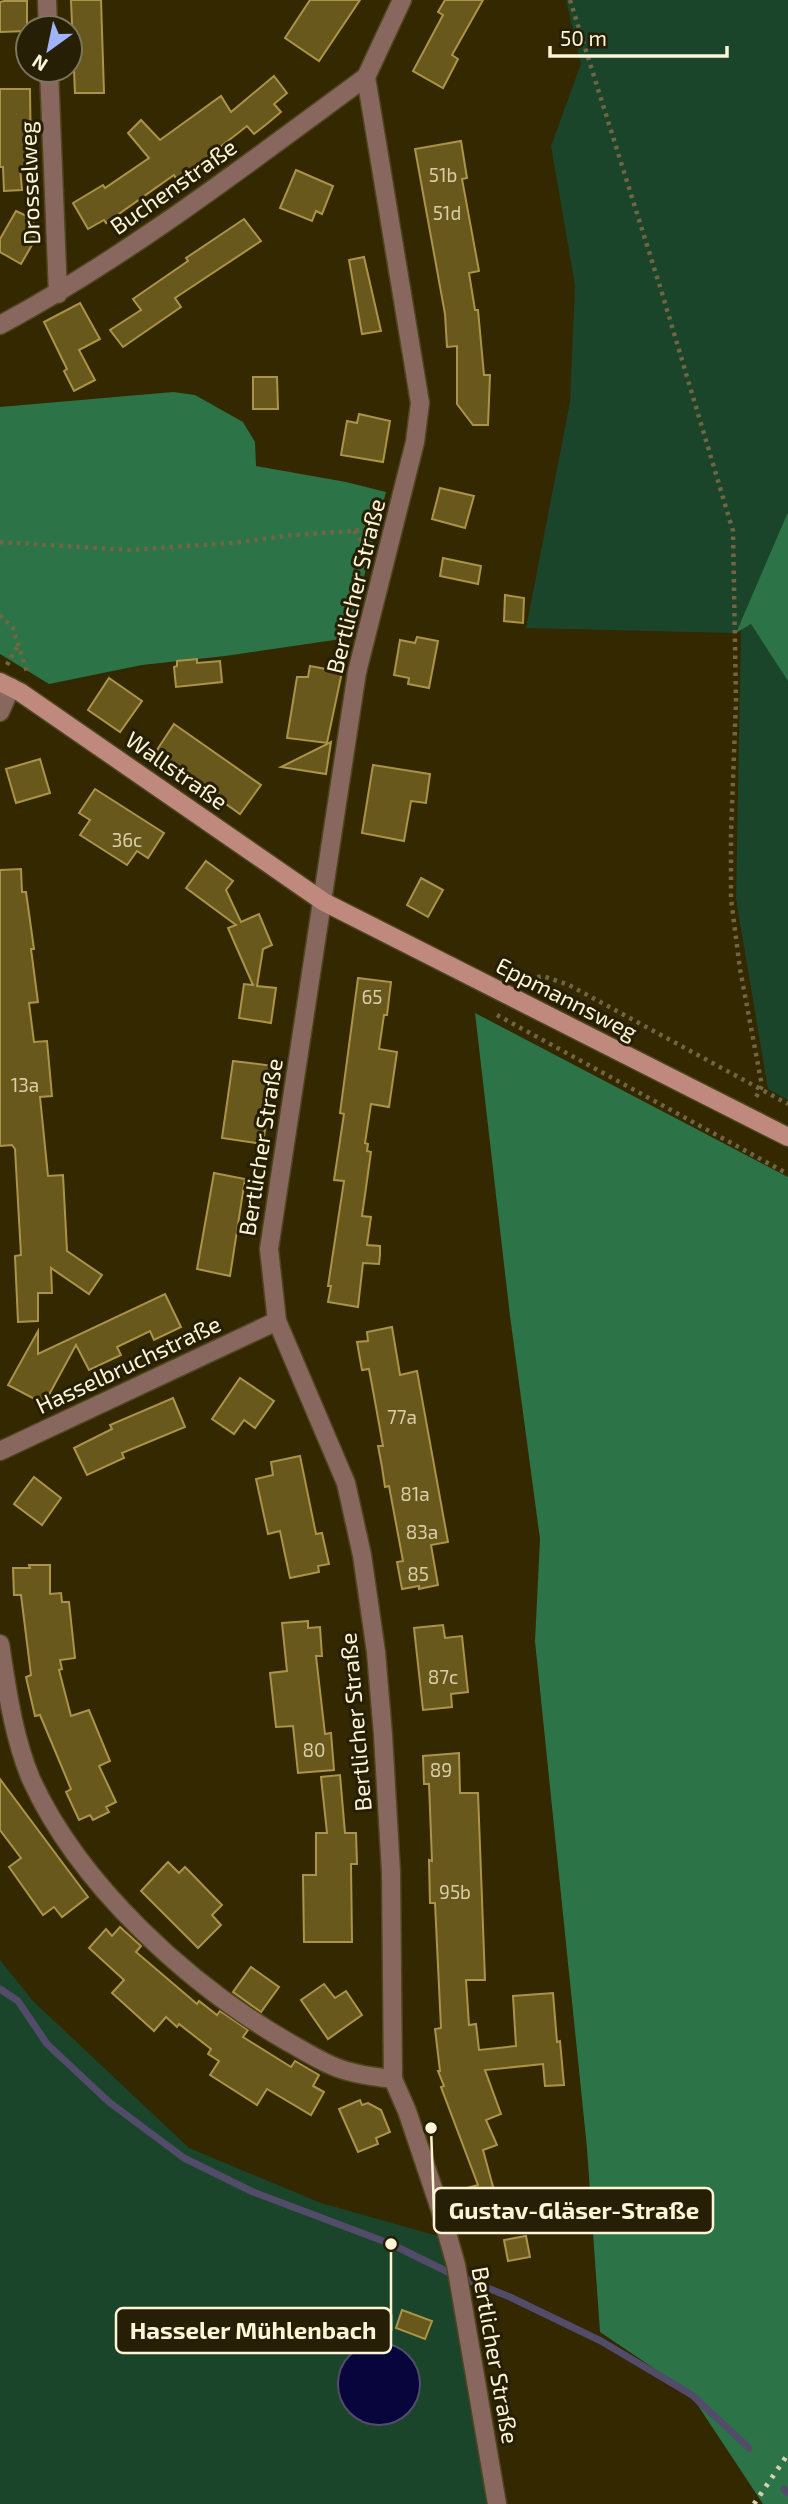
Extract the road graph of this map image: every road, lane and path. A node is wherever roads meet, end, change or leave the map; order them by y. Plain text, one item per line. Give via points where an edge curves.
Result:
1 (402, 0) edge
2 (570, 0) edge
3 (366, 76) junction
4 (50, 84) edge
5 (58, 294) junction
6 (0, 325) edge
7 (395, 529) junction
8 (0, 542) edge
9 (0, 615) edge
10 (19, 644) junction
11 (9, 682) edge
12 (0, 712) edge
13 (324, 902) junction
14 (528, 979) dead end
15 (495, 1014) dead end
16 (760, 1089) junction
17 (788, 1104) edge
18 (747, 1116) junction
19 (788, 1138) edge
20 (788, 1174) edge
21 (277, 1321) junction
22 (0, 1451) edge
23 (0, 1644) edge
24 (393, 2079) junction
25 (497, 2504) edge

1 - 3 street
2 - 16 path via 733,531 736,701 731,899
3 - 5 street, Buchenstraße via 170,221
3 - 7 street, Bertlicher Straße via 420,403
4 - 5 street, Drosselweg
5 - 6 street, Buchenstraße
7 - 8 path via 379,525 129,550
7 - 13 street, Bertlicher Straße via 357,672
9 - 10 path via 13,628
10 - 11 path
10 - 11 path via 28,674
11 - 12 street
11 - 13 street, Wallstraße
13 - 18 street, Eppmannsweg
13 - 21 street, Bertlicher Straße via 269,1249
14 - 16 path via 543,976 569,985
15 - 20 path
16 - 17 path
16 - 18 path
18 - 19 street, Eppmannsweg
21 - 22 street, Hasselbruchstraße
21 - 24 street, Bertlicher Straße via 346,1483 362,1555 383,1735 391,1872
23 - 24 street via 11,1716 30,1777 52,1820 119,1906 208,1988 261,2026 350,2072
24 - 25 street, Bertlicher Straße via 456,2266

